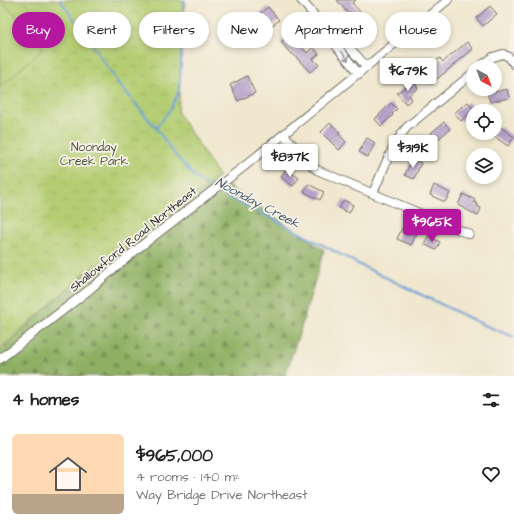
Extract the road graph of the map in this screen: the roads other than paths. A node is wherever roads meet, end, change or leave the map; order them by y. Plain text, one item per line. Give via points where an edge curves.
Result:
1 (301, 0) edge
2 (448, 0) edge
3 (311, 12) edge
4 (338, 48) edge
5 (350, 48) edge
6 (489, 60) edge
7 (514, 64) edge
8 (367, 67) junction
9 (359, 74) junction
10 (466, 79) edge
11 (284, 135) junction
12 (373, 193) junction
13 (469, 234) dead end
14 (0, 359) edge

1 - 3 street
2 - 8 street, Shallowford Road Northeast
4 -> 9 street
5 - 8 street
6 - 7 street via 504,50
8 - 9 street, Shallowford Road Northeast
9 - 11 street, Shallowford Road Northeast
10 - 12 street via 407,127 395,143
11 - 12 street via 317,170
11 - 14 street, Shallowford Road Northeast
12 - 13 street

